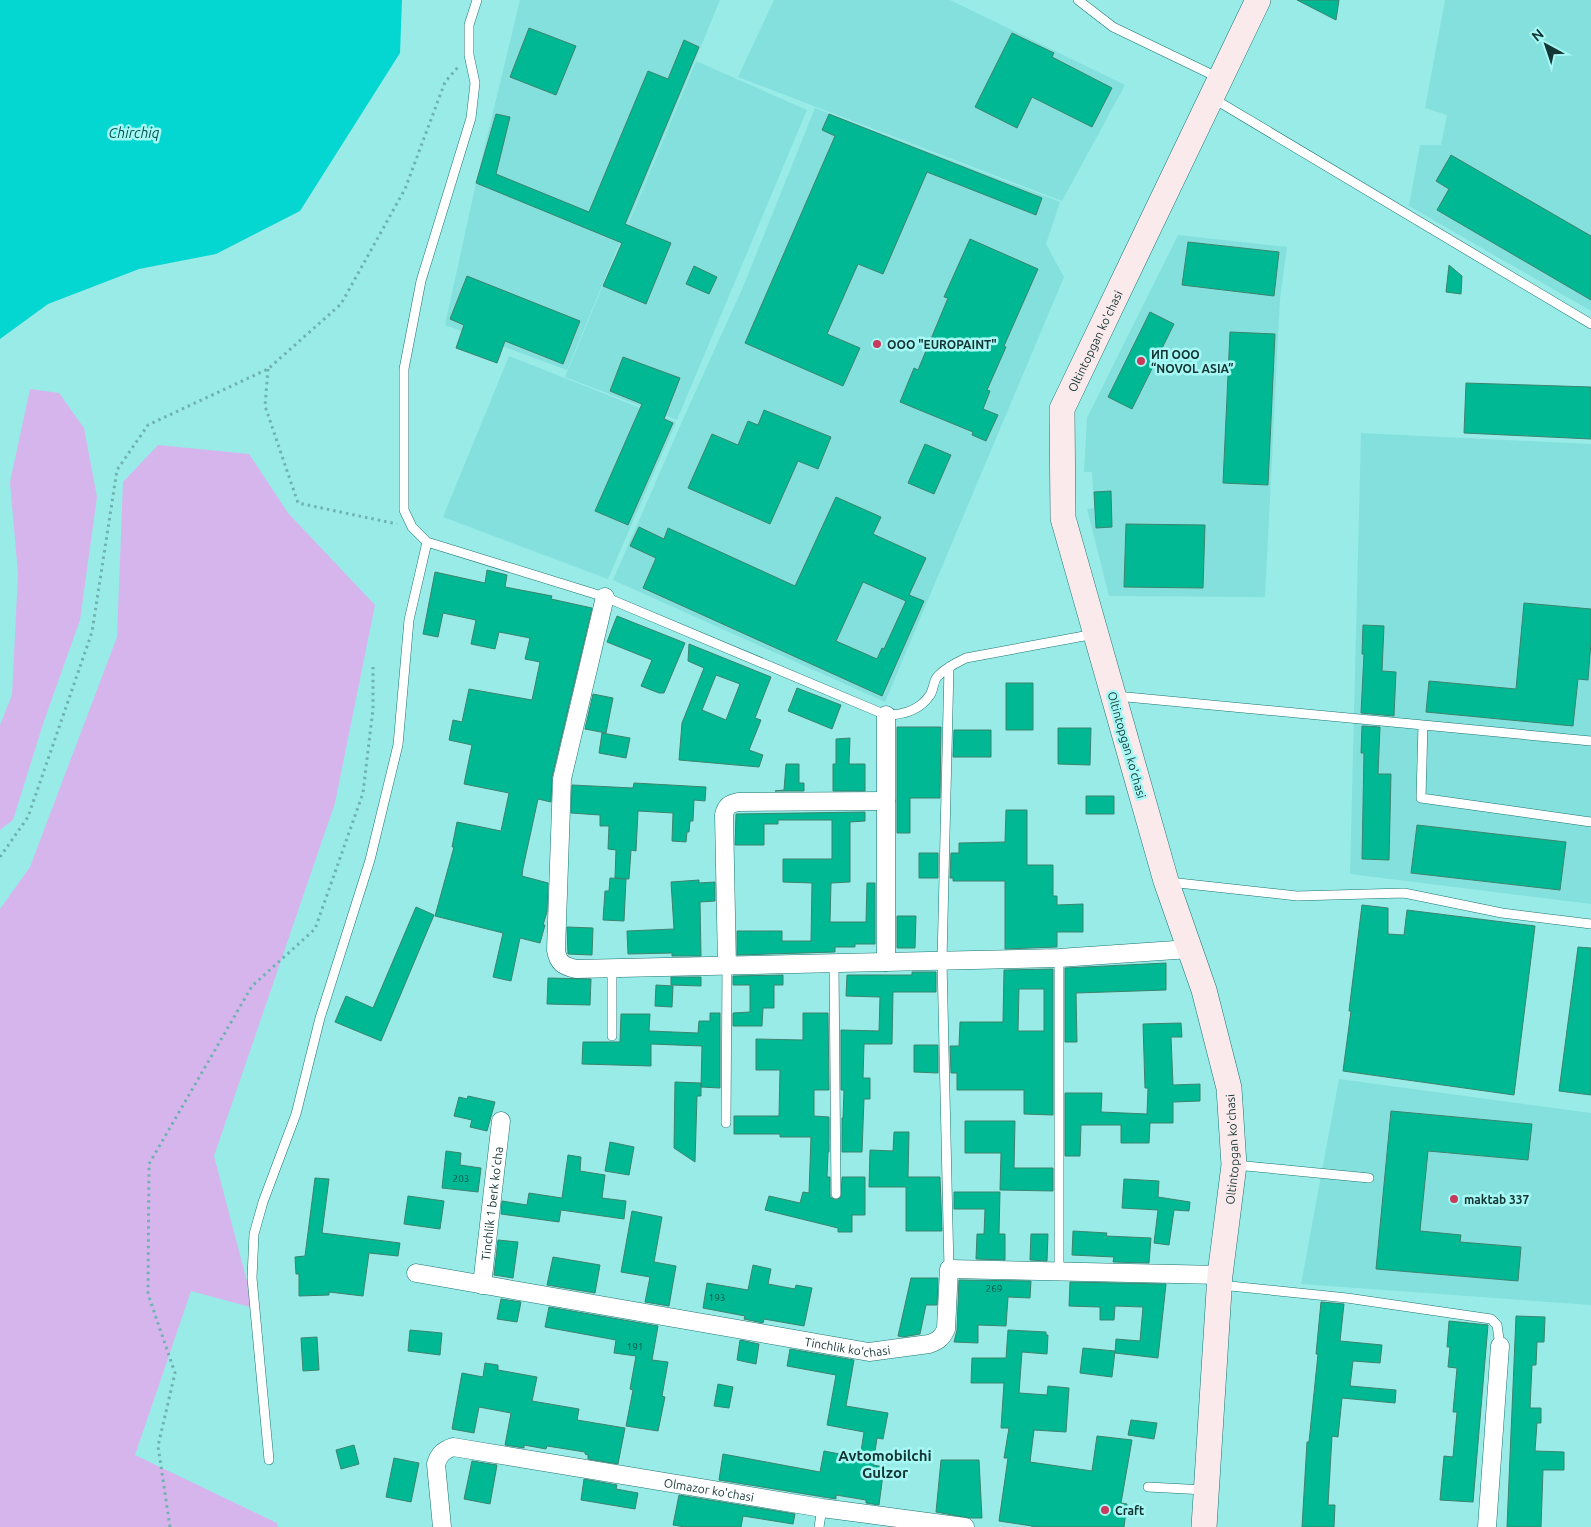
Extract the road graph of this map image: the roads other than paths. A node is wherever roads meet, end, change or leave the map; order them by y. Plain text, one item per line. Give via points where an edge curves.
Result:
1 (477, 0) edge
2 (1078, 0) edge
3 (1258, 0) edge
4 (1216, 88) junction
5 (1591, 324) edge
6 (427, 542) junction
7 (605, 597) junction
8 (1095, 634) junction
9 (949, 667) junction
10 (1113, 696) junction
11 (886, 715) junction
12 (1423, 726) junction
13 (1591, 741) edge
14 (886, 801) junction
15 (1591, 822) edge
16 (1166, 881) junction
17 (1591, 924) edge
18 (1190, 949) junction
19 (1059, 958) junction
20 (942, 960) junction
21 (886, 962) junction
22 (834, 963) junction
23 (726, 966) junction
24 (612, 968) junction
25 (612, 1036) dead end
26 (501, 1120) dead end
27 (726, 1123) dead end
28 (1234, 1165) junction
29 (1369, 1178) dead end
30 (836, 1194) dead end
31 (949, 1270) junction
32 (1059, 1272) junction
33 (416, 1273) dead end
34 (1220, 1280) junction
35 (482, 1285) junction
36 (1500, 1346) joint
37 (269, 1460) dead end
38 (1148, 1487) dead end
39 (1207, 1490) junction
40 (822, 1508) junction
41 (442, 1527) edge
42 (819, 1527) edge
43 (965, 1527) edge
44 (1204, 1527) edge
45 (1488, 1527) edge

1 - 6 lane via 469,25 469,55 475,83 471,118 421,281 404,369 404,510 412,527
2 - 4 lane via 1113,26
3 - 4 street, Oltintopgan ko'chasi
4 - 5 lane
4 - 8 street, Oltintopgan ko'chasi via 1062,409 1063,518
6 - 7 lane
6 - 37 lane via 409,620 398,745 372,850 320,1018 296,1114 254,1234 252,1278
7 - 11 lane
7 - 24 street via 562,779 556,950 564,967
8 - 9 lane via 966,658
8 - 10 street, Oltintopgan ko'chasi
9 - 11 lane via 936,678 930,694 916,709 900,715
9 - 20 lane
10 - 12 lane
10 - 16 street, Oltintopgan ko'chasi
11 - 14 street
12 - 13 lane
12 - 15 lane via 1421,798
14 - 21 street
14 - 23 street via 730,803 724,815
16 - 17 lane via 1297,896 1404,893 1502,913
16 - 18 street, Oltintopgan ko'chasi
18 - 19 street
18 - 28 street, Oltintopgan ko'chasi via 1229,1088
19 - 20 street
19 - 32 lane
20 - 21 street
20 - 31 lane
21 - 22 street
22 - 23 street
22 - 30 lane
23 - 24 street
23 - 27 lane
24 - 25 lane
26 - 35 street, Tinchlik 1 berk ko'cha
28 - 29 lane
28 - 34 street, Oltintopgan ko'chasi
31 - 32 street
31 - 35 street, Tinchlik ko'chasi via 943,1336 929,1344 869,1352
32 - 34 street
33 - 35 street, Tinchlik ko'chasi
34 - 36 lane via 1491,1319 1497,1325
34 - 39 street, Oltintopgan ko'chasi
36 - 45 street
38 - 39 lane
39 - 44 street, Oltintopgan ko'chasi
40 - 41 street, Olmazor ko'chasi via 454,1447 438,1456 436,1464
40 - 42 lane
40 - 43 street, Olmazor ko'chasi

